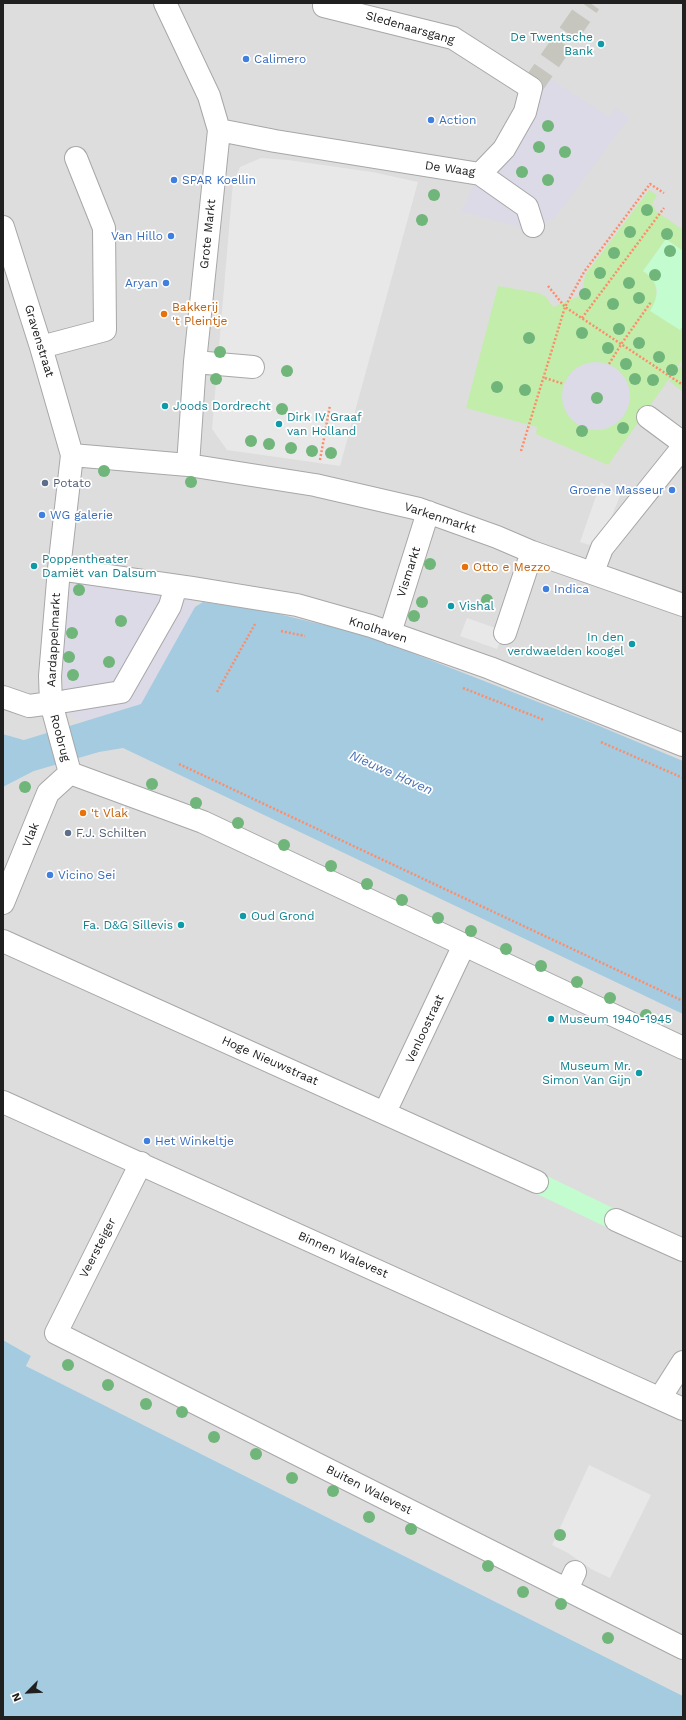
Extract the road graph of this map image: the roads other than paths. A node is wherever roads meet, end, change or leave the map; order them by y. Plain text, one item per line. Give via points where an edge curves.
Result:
1 (165, 3) edge
2 (324, 6) dead end
3 (531, 88) joint
4 (219, 130) junction
5 (76, 158) dead end
6 (480, 174) junction
7 (534, 226) dead end
8 (3, 227) edge
9 (9, 267) edge
10 (41, 347) junction
11 (195, 362) junction
12 (253, 367) dead end
13 (648, 417) dead end
14 (683, 443) edge
15 (683, 447) edge
16 (72, 455) junction
17 (188, 465) junction
18 (428, 512) junction
19 (532, 552) junction
20 (59, 569) junction
21 (593, 572) junction
22 (176, 586) junction
23 (683, 605) edge
24 (390, 633) junction
25 (505, 633) dead end
26 (3, 696) edge
27 (59, 702) junction
28 (683, 745) edge
29 (69, 769) junction
30 (3, 903) edge
31 (3, 941) edge
32 (464, 945) junction
33 (683, 1048) edge
34 (3, 1102) edge
35 (385, 1112) junction
36 (141, 1163) junction
37 (537, 1182) dead end
38 (616, 1220) dead end
39 (683, 1250) edge
40 (56, 1333) joint
41 (683, 1362) edge
42 (660, 1398) junction
43 (683, 1409) edge
44 (683, 1648) edge

1 - 4 street via 209,96
2 - 3 street, Sledenaarsgang via 453,38
3 - 6 street, De Waag via 525,112 504,148
4 - 6 street, De Waag
4 - 11 street, Grote Markt
5 - 10 street via 104,228 105,330
6 - 7 street via 527,207
8 - 9 street, Gravenstraat
9 - 10 street, Gravenstraat
10 - 16 street, Gravenstraat
11 - 12 street
11 - 17 street, Grote Markt
13 - 14 street
15 - 21 street via 602,548
16 - 17 street
16 - 20 street, Aardappelmarkt
17 - 18 street, Varkenmarkt via 315,485
18 - 19 street, Varkenmarkt
18 - 24 street, Vismarkt
19 - 21 street, Varkenmarkt
19 - 25 street
20 - 22 street, Knolhaven
20 - 27 street, Aardappelmarkt via 50,676
21 - 23 street, Varkenmarkt
22 - 24 street, Knolhaven via 297,605
22 - 27 street, Aardappelmarkt via 170,606 121,692
24 - 28 street, Knolhaven via 490,668
26 - 27 street via 29,706
27 - 29 street, Roobrug via 57,725
29 - 30 street, Vlak via 48,793
29 - 32 street via 203,822
31 - 35 street, Hoge Nieuwstraat
32 - 33 street
32 - 35 street, Venloostraat
34 - 36 street, Binnen Walevest
35 - 37 street, Hoge Nieuwstraat
36 - 40 street, Veersteiger
36 - 42 street, Binnen Walevest
38 - 39 street
40 - 44 street, Buiten Walevest via 571,1581
41 - 42 street
42 - 43 street, Binnen Walevest

